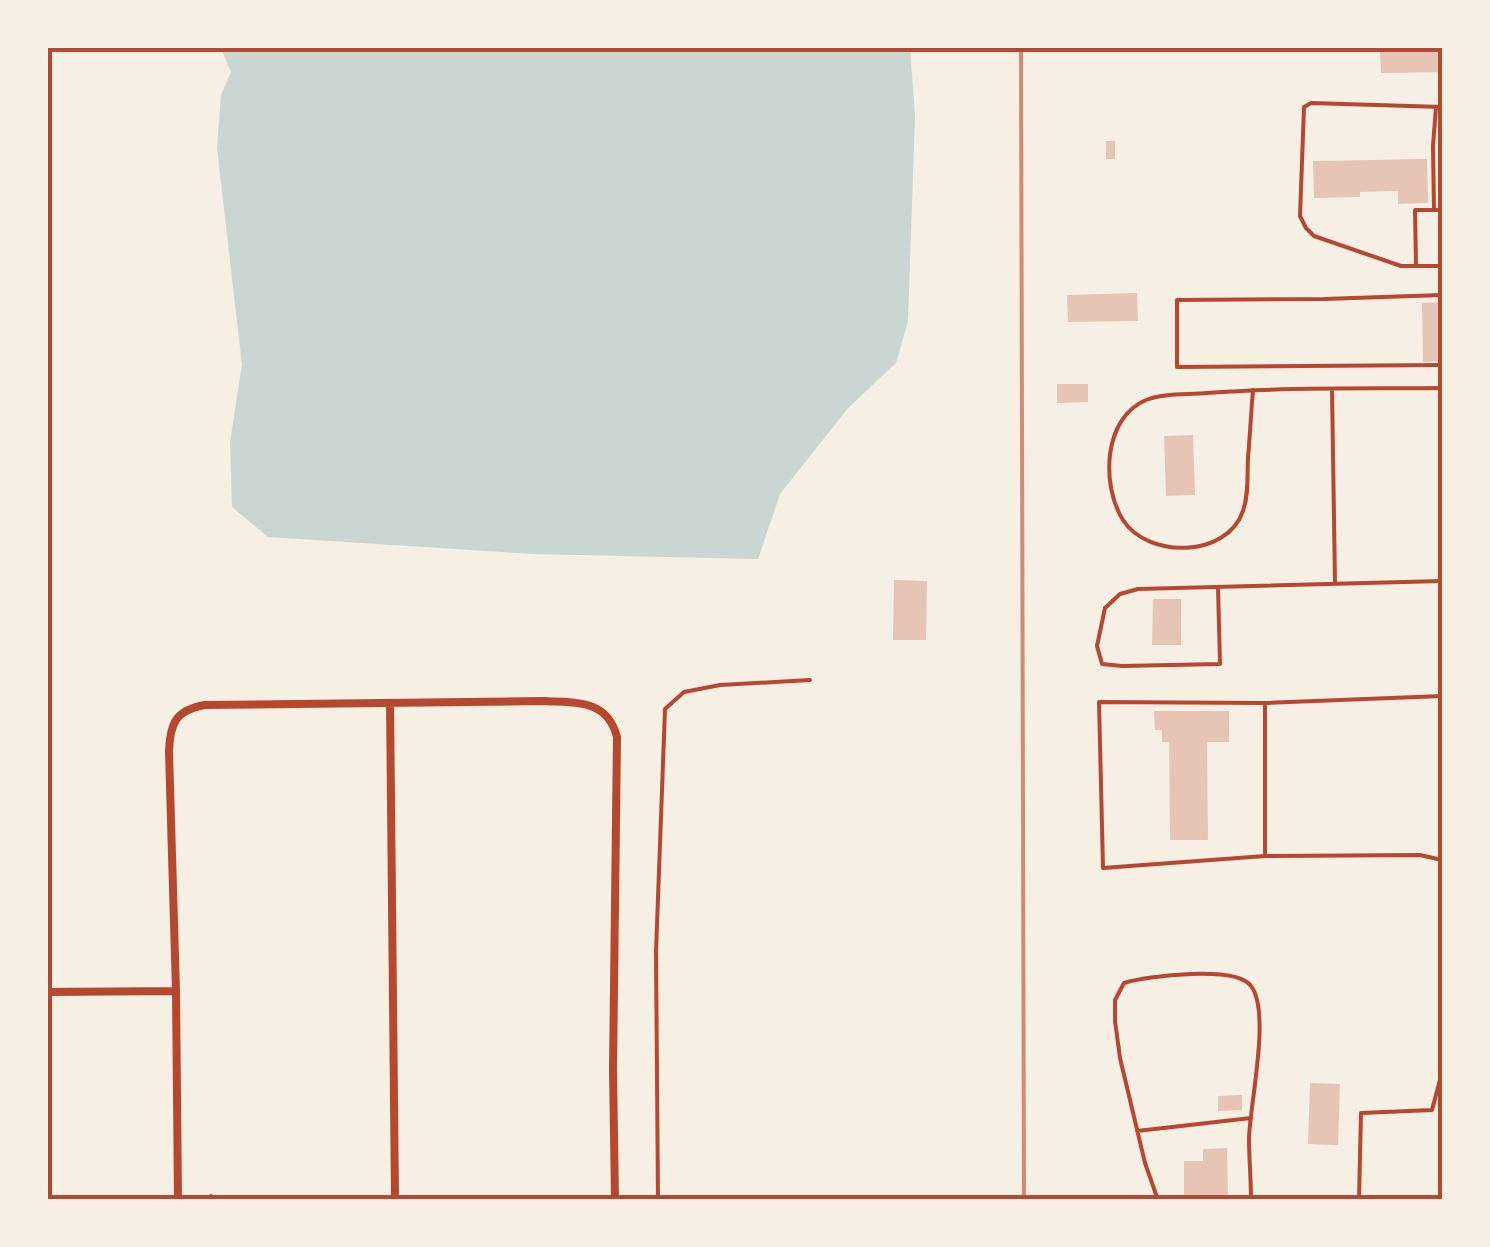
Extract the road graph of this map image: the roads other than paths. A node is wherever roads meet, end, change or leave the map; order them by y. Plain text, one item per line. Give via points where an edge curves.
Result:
1 (1440, 107) edge
2 (1434, 210) junction
3 (1442, 210) edge
4 (1416, 266) junction
5 (1442, 266) edge
6 (1442, 295) edge
7 (1442, 365) edge
8 (1442, 388) edge
9 (1332, 389) junction
10 (1253, 390) junction
11 (1442, 581) edge
12 (1334, 584) junction
13 (1218, 586) junction
14 (810, 680) dead end
15 (1442, 696) edge
16 (1266, 702) junction
17 (390, 703) junction
18 (1266, 856) junction
19 (1442, 860) edge
20 (176, 990) junction
21 (48, 992) edge
22 (1442, 1072) edge
23 (1252, 1118) junction
24 (1137, 1130) junction
25 (178, 1200) edge
26 (395, 1200) edge
27 (615, 1200) edge
28 (658, 1200) edge
29 (1158, 1200) edge
30 (1252, 1200) edge
31 (1359, 1200) edge

1 - 2 lane
1 - 4 lane via 1304,107 1300,216 1306,228
2 - 3 lane
2 - 4 lane via 1416,210
4 - 5 lane
6 - 7 lane via 1177,300 1177,367
8 - 9 lane
9 - 10 lane
9 - 12 lane
10 - 10 lane via 1248,482 1234,526 1202,546 1157,546 1124,522 1112,490 1110,448 1132,408 1149,398
11 - 12 lane
12 - 13 lane
13 - 13 lane via 1220,664 1102,664 1097,646 1105,608 1120,594
14 - 28 lane via 684,692 665,710 656,952
15 - 16 lane
16 - 18 lane
16 - 18 lane via 1099,702 1103,868
17 - 20 street via 205,704 179,716 169,752
17 - 26 street
17 - 27 street via 585,703 614,726
18 - 19 lane
20 - 21 street
20 - 25 street
22 - 31 lane via 1432,1110 1362,1113
23 - 24 lane
23 - 24 lane via 1260,1024 1254,989 1246,980 1207,973 1142,978 1124,984 1114,1021
23 - 30 lane
24 - 29 lane

